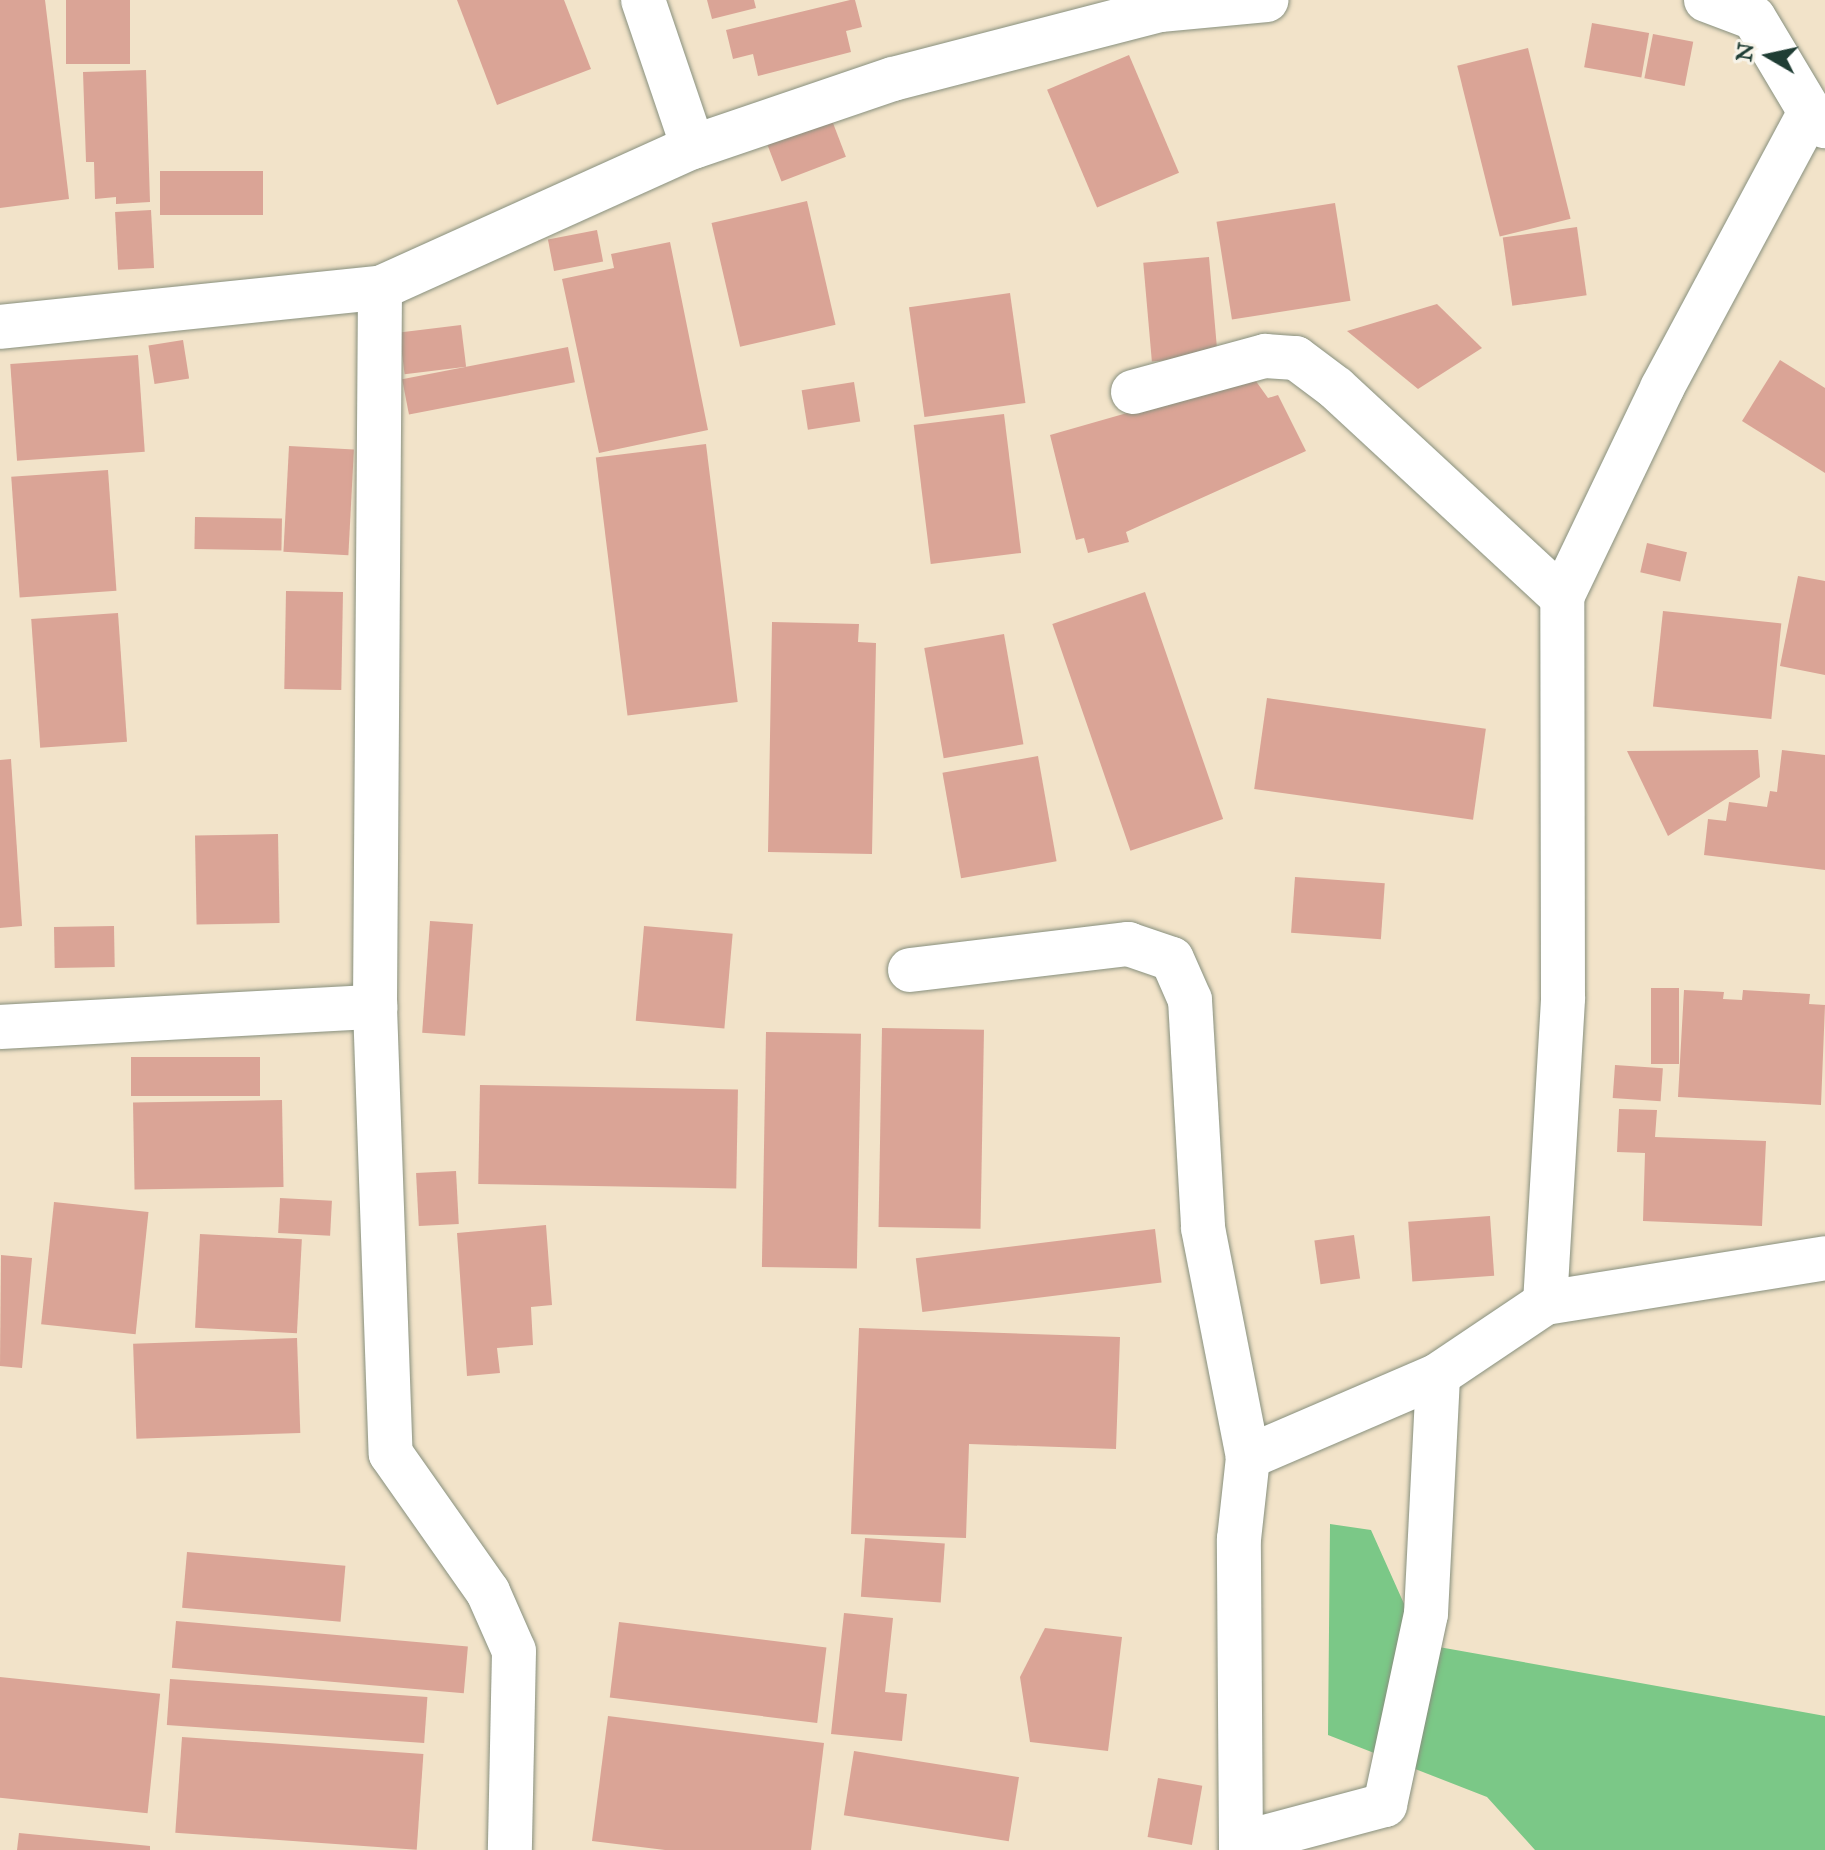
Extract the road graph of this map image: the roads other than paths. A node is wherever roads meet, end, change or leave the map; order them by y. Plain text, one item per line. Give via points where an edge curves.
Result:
1 (643, 0) edge
2 (1267, 0) edge
3 (1706, 0) edge
4 (1758, 9) edge
5 (1818, 119) edge
6 (693, 147) junction
7 (380, 288) junction
8 (0, 327) edge
9 (1133, 392) dead end
10 (1562, 597) junction
11 (910, 970) dead end
12 (375, 1007) junction
13 (0, 1027) edge
14 (1825, 1258) edge
15 (1545, 1303) junction
16 (1438, 1375) junction
17 (1248, 1457) junction
18 (1241, 1847) edge
19 (510, 1850) edge

1 - 6 street
2 - 6 street via 1145,14 893,79
3 - 4 street
4 - 5 street
5 - 10 street via 1662,388
6 - 7 street
7 - 8 street
7 - 12 street
9 - 10 street via 1265,356 1296,358 1336,388
10 - 15 street via 1563,998
11 - 17 street via 1128,944 1172,959 1190,1000 1203,1228
12 - 13 street
12 - 19 street via 391,1454 488,1592 514,1651
14 - 15 street
15 - 16 street
16 - 17 street
16 - 18 street via 1426,1614 1385,1805
17 - 18 street via 1239,1539

